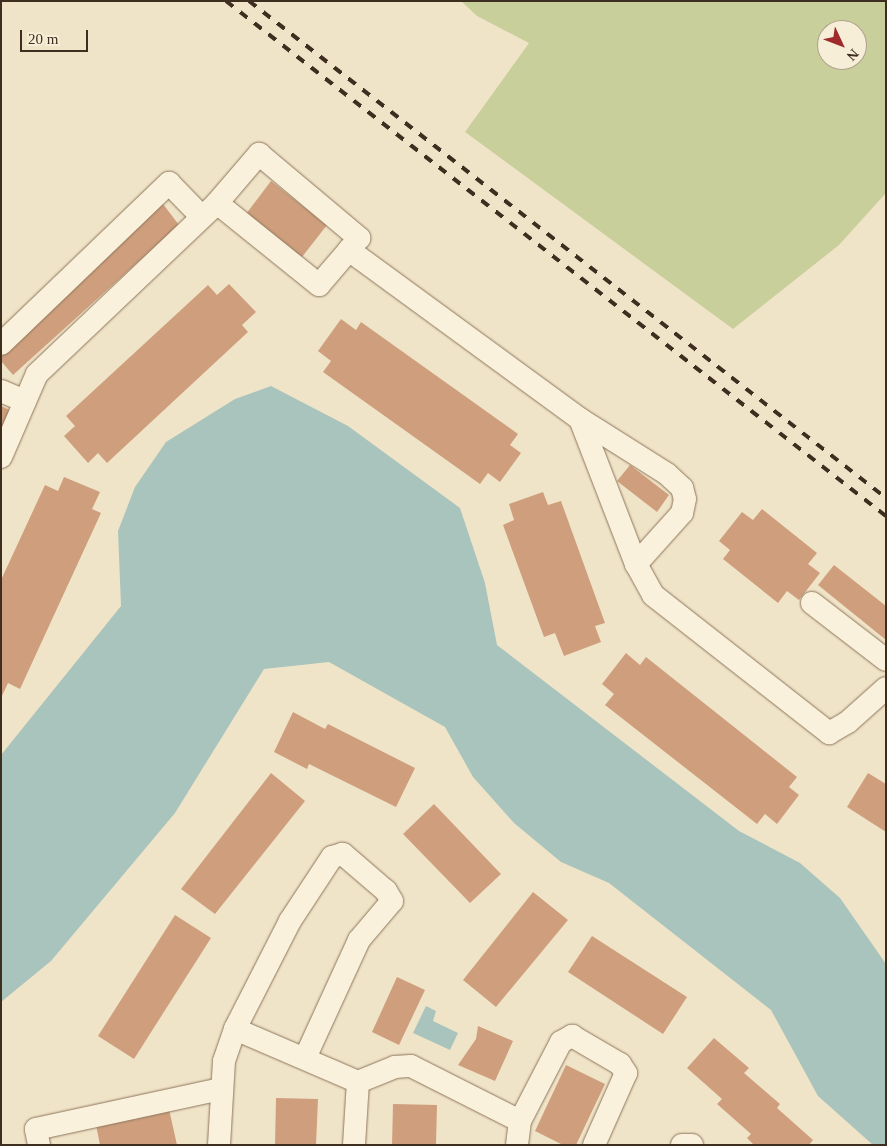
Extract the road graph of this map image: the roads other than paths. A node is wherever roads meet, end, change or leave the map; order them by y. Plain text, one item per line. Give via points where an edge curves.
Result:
1 (209, 210) junction
2 (349, 250) junction
3 (1, 344) edge
4 (1, 391) edge
5 (25, 401) junction
6 (580, 419) junction
7 (1, 457) edge
8 (636, 564) junction
9 (812, 603) dead end
10 (886, 660) edge
11 (886, 688) edge
12 (235, 1029) junction
13 (305, 1058) junction
14 (358, 1082) junction
15 (221, 1089) junction
16 (520, 1120) junction
17 (39, 1145) edge
18 (219, 1145) edge
19 (354, 1145) edge
20 (517, 1145) edge
21 (594, 1145) edge
22 (682, 1145) edge
23 (692, 1145) edge

1 - 2 lane via 319,285
1 - 2 lane via 259,154 359,238
1 - 3 lane via 169,183
1 - 5 lane via 37,374
2 - 6 lane
4 - 5 lane
5 - 7 lane
6 - 8 lane
6 - 8 lane via 666,474 682,488 685,500 682,513
8 - 11 lane via 653,595 829,733 848,722
9 - 10 lane
12 - 13 lane
12 - 13 lane via 290,921 332,858 343,854 386,891 392,901 359,940
12 - 15 lane via 224,1061
13 - 14 lane
14 - 16 lane via 394,1067 411,1066
14 - 19 lane
15 - 17 lane via 36,1129
15 - 18 lane
16 - 20 lane
16 - 21 lane via 561,1042 572,1036 620,1064 626,1073
22 - 23 lane

